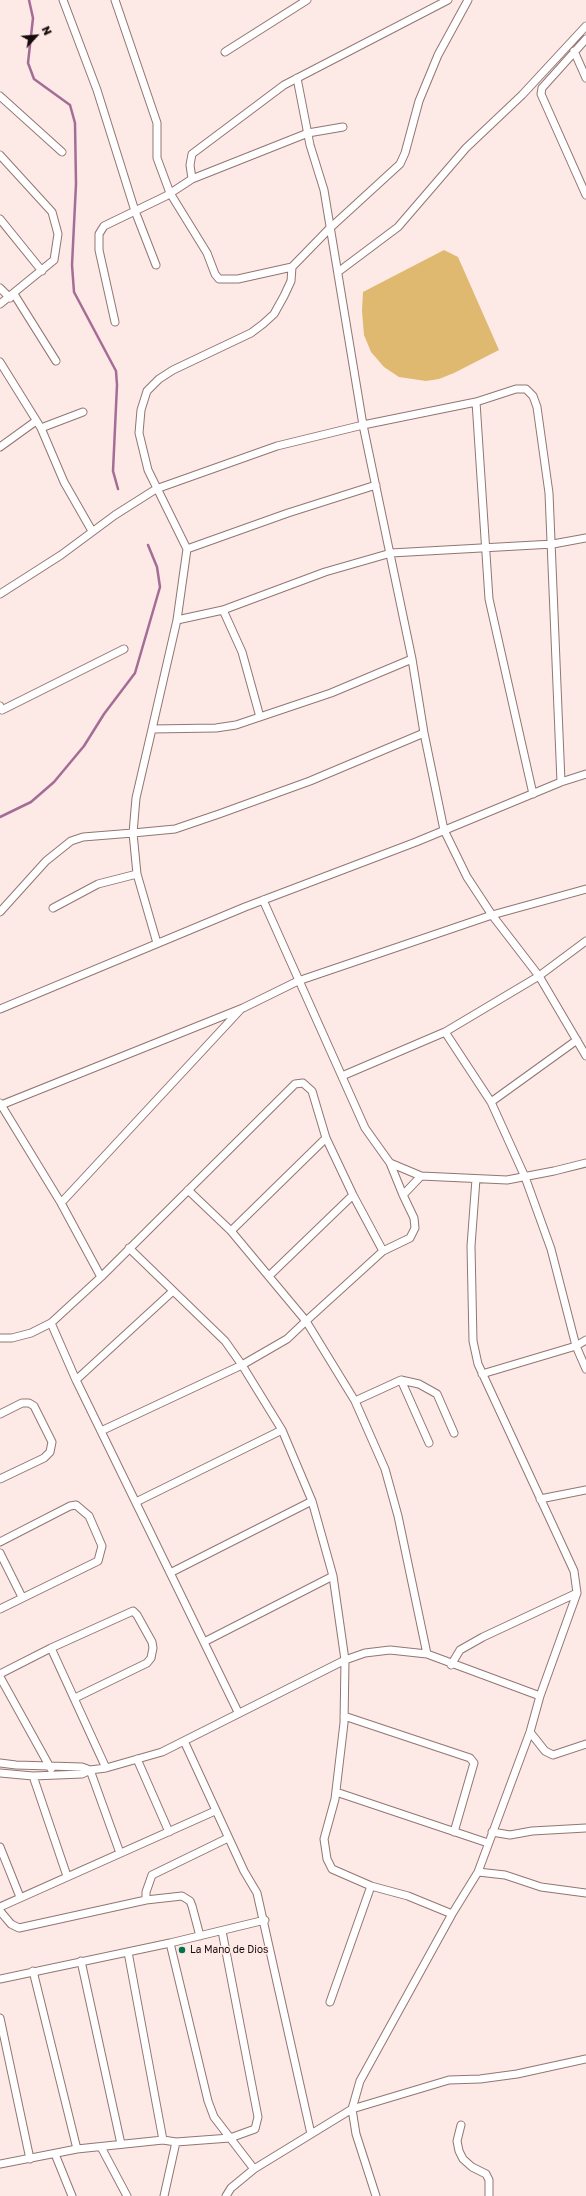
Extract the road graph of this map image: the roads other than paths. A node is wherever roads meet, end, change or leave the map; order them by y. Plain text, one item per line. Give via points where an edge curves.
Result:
1 (63, 0) edge
2 (115, 0) edge
3 (307, 0) edge
4 (448, 0) edge
5 (468, 0) edge
6 (586, 26) edge
7 (586, 39) edge
8 (574, 51) junction
9 (225, 52) dead end
10 (297, 78) junction
11 (586, 78) edge
12 (0, 96) edge
13 (343, 127) dead end
14 (308, 133) junction
15 (62, 152) dead end
16 (0, 156) edge
17 (192, 180) junction
18 (170, 193) junction
19 (586, 195) edge
20 (135, 211) junction
21 (0, 219) edge
22 (329, 228) junction
23 (156, 265) dead end
24 (292, 267) junction
25 (42, 271) junction
26 (338, 272) junction
27 (0, 288) edge
28 (12, 296) junction
29 (0, 304) edge
30 (115, 322) dead end
31 (56, 361) dead end
32 (0, 362) edge
33 (476, 402) junction
34 (83, 412) dead end
35 (36, 421) junction
36 (363, 425) junction
37 (41, 428) junction
38 (0, 447) edge
39 (376, 486) junction
40 (156, 489) junction
41 (92, 531) junction
42 (586, 538) edge
43 (553, 544) junction
44 (485, 547) junction
45 (187, 549) junction
46 (391, 553) junction
47 (0, 594) edge
48 (223, 610) junction
49 (177, 620) junction
50 (124, 649) dead end
51 (412, 659) junction
52 (1, 709) edge
53 (260, 717) junction
54 (152, 729) junction
55 (424, 733) junction
56 (586, 774) edge
57 (561, 782) junction
58 (533, 794) junction
59 (444, 830) junction
60 (133, 833) junction
61 (137, 874) junction
62 (585, 890) edge
63 (262, 900) junction
64 (53, 908) dead end
65 (0, 912) edge
66 (492, 915) junction
67 (586, 941) edge
68 (157, 942) junction
69 (539, 976) junction
70 (298, 981) junction
71 (243, 1008) junction
72 (0, 1009) edge
73 (445, 1032) junction
74 (577, 1040) junction
75 (586, 1056) edge
76 (342, 1076) junction
77 (491, 1102) junction
78 (0, 1104) edge
79 (326, 1138) junction
80 (390, 1163) junction
81 (586, 1163) edge
82 (421, 1176) junction
83 (524, 1176) junction
84 (476, 1179) junction
85 (188, 1190) junction
86 (353, 1195) junction
87 (403, 1195) junction
88 (61, 1203) junction
89 (231, 1231) junction
90 (128, 1248) junction
91 (383, 1251) junction
92 (269, 1276) junction
93 (101, 1277) junction
94 (173, 1291) junction
95 (306, 1321) junction
96 (51, 1323) junction
97 (0, 1338) edge
98 (586, 1340) edge
99 (576, 1346) junction
100 (242, 1365) junction
101 (586, 1369) edge
102 (482, 1374) junction
103 (76, 1380) junction
104 (402, 1380) junction
105 (355, 1401) junction
106 (0, 1414) edge
107 (282, 1430) junction
108 (101, 1431) junction
109 (454, 1433) dead end
110 (430, 1443) dead end
111 (0, 1479) edge
112 (586, 1490) edge
113 (540, 1499) junction
114 (312, 1501) junction
115 (136, 1502) junction
116 (0, 1542) edge
117 (0, 1553) edge
118 (170, 1573) junction
119 (333, 1576) junction
120 (577, 1593) junction
121 (22, 1597) junction
122 (0, 1609) edge
123 (204, 1642) junction
124 (51, 1648) junction
125 (427, 1654) junction
126 (344, 1660) junction
127 (451, 1664) junction
128 (0, 1674) edge
129 (0, 1677) edge
130 (540, 1696) junction
131 (75, 1698) junction
132 (238, 1712) junction
133 (344, 1716) junction
134 (530, 1732) junction
135 (184, 1741) junction
136 (586, 1744) edge
137 (137, 1760) junction
138 (0, 1763) edge
139 (51, 1767) junction
140 (106, 1768) junction
141 (90, 1770) junction
142 (0, 1773) edge
143 (51, 1775) junction
144 (34, 1776) junction
145 (336, 1792) junction
146 (215, 1811) junction
147 (586, 1828) edge
148 (169, 1832) junction
149 (454, 1832) junction
150 (492, 1832) junction
151 (228, 1838) junction
152 (488, 1843) junction
153 (0, 1847) edge
154 (120, 1853) junction
155 (478, 1872) junction
156 (67, 1876) junction
157 (371, 1886) junction
158 (586, 1893) edge
159 (20, 1897) junction
160 (146, 1900) junction
161 (0, 1906) edge
162 (0, 1911) edge
163 (452, 1914) junction
164 (265, 1920) junction
165 (222, 1931) junction
166 (200, 1936) junction
167 (170, 1943) junction
168 (128, 1952) junction
169 (81, 1961) junction
170 (33, 1971) junction
171 (0, 1978) edge
172 (330, 2002) dead end
173 (0, 2018) edge
174 (586, 2059) edge
175 (352, 2109) junction
176 (461, 2125) dead end
177 (312, 2134) junction
178 (230, 2138) junction
179 (162, 2140) junction
180 (176, 2142) junction
181 (121, 2144) junction
182 (101, 2147) junction
183 (77, 2149) junction
184 (55, 2154) junction
185 (30, 2159) junction
186 (0, 2164) edge
187 (254, 2169) junction
188 (72, 2196) edge
189 (127, 2196) edge
190 (164, 2196) edge
191 (226, 2196) edge
192 (376, 2196) edge
193 (490, 2196) edge

1 - 20 street via 97,90
2 - 18 street via 157,123 157,158
3 - 9 street
4 - 10 street
5 - 22 street via 438,55 419,101 400,164
6 - 26 street via 522,95 466,148 398,227
7 - 8 street
8 - 11 street
8 - 19 street via 542,88 541,94
10 - 14 street
10 - 17 street via 192,154
12 - 15 street
13 - 14 street
14 - 17 street
14 - 22 street via 324,190
16 - 25 street via 52,212 57,225 54,260
17 - 18 street
18 - 20 street
18 - 24 street via 200,239 211,268 219,279 238,279
20 - 23 street
20 - 30 street via 104,226 99,234 99,250
21 - 25 street
22 - 24 street
22 - 26 street
24 - 40 street via 291,281 284,296 274,314 263,324 174,370 159,379 147,391 141,410 139,433 148,470
25 - 28 street
26 - 36 street
27 - 28 street
28 - 29 street
28 - 31 street
32 - 35 street
33 - 36 street
33 - 43 street via 516,389 526,389 533,396 537,407 549,493
33 - 44 street
34 - 37 street
35 - 37 street
35 - 38 street
36 - 39 street
36 - 40 street via 277,446
37 - 41 street via 64,482
39 - 45 street via 288,513
39 - 46 street
40 - 41 street
40 - 45 street
41 - 47 street via 61,555
42 - 43 street
43 - 44 street
43 - 57 street
44 - 46 street
44 - 58 street via 489,599
45 - 49 street
46 - 48 street via 325,572
46 - 51 street
48 - 49 street
48 - 53 street via 242,652
49 - 54 street
50 - 52 street
51 - 53 street via 331,693
51 - 55 street
53 - 54 street via 216,728
54 - 60 street via 136,798
55 - 59 street
55 - 60 street via 310,781 175,829
56 - 57 street
57 - 58 street
58 - 59 street
59 - 63 street
59 - 66 street via 467,877
60 - 61 street
60 - 65 street via 83,837 71,841 46,861
61 - 64 street via 93,886
61 - 68 street
62 - 66 street
63 - 68 street
63 - 70 street
66 - 69 street
66 - 70 street
67 - 69 street
68 - 72 street
69 - 73 street
69 - 74 street
70 - 71 street
70 - 76 street
71 - 78 street
71 - 88 street
73 - 76 street
73 - 77 street
74 - 75 street
74 - 77 street
76 - 80 street via 365,1128
77 - 83 street
78 - 88 street
79 - 85 street via 312,1092 303,1083 295,1084
79 - 86 street
79 - 89 street
80 - 82 street
80 - 87 street
81 - 83 street via 554,1172
82 - 84 street
82 - 87 street
83 - 84 street via 507,1180
83 - 99 street via 551,1250
84 - 102 street via 471,1246 473,1341
85 - 89 street
85 - 90 street
86 - 91 street
86 - 92 street
87 - 91 street via 414,1218 415,1228 410,1238
88 - 93 street
89 - 92 street
90 - 93 street
90 - 94 street
91 - 95 street
92 - 95 street
93 - 96 street
94 - 100 street via 225,1341
94 - 103 street
95 - 100 street via 287,1339
95 - 105 street
96 - 97 street via 31,1333
96 - 103 street
98 - 99 street
99 - 101 street
99 - 102 street
100 - 107 street
100 - 108 street
102 - 113 street
103 - 108 street
104 - 105 street
104 - 109 street via 419,1384 437,1394
104 - 110 street
105 - 125 street via 385,1469 398,1516
106 - 111 street via 22,1403 29,1403 34,1406 52,1442 50,1452 44,1458
107 - 114 street
107 - 115 street
108 - 115 street
112 - 113 street
113 - 120 street via 574,1571
114 - 118 street
114 - 119 street
115 - 118 street
116 - 121 street via 76,1505 89,1516 102,1546 98,1561
117 - 121 street
118 - 123 street
119 - 123 street
119 - 126 street
120 - 127 street via 483,1637 460,1650
120 - 130 street
121 - 122 street
123 - 132 street
124 - 128 street
124 - 131 street
124 - 131 street via 133,1612 152,1642 151,1658 146,1663
125 - 126 street via 390,1650 365,1653
125 - 127 street
126 - 132 street
126 - 133 street
127 - 130 street
129 - 139 street
130 - 134 street
131 - 140 street
132 - 135 street
133 - 145 street
133 - 149 street via 470,1758 474,1763
134 - 136 street via 545,1751 553,1755
134 - 150 street
135 - 137 street
135 - 146 street
137 - 140 street
137 - 148 street
138 - 139 street
139 - 141 street via 82,1767
139 - 143 street
140 - 141 street
141 - 143 street via 82,1774
141 - 154 street
142 - 144 street
143 - 144 street
144 - 156 street
145 - 149 street
145 - 157 street via 324,1840 327,1859 332,1869
146 - 148 street
146 - 151 street
147 - 150 street via 510,1835
148 - 154 street
149 - 152 street
150 - 152 street
151 - 160 street via 152,1874
151 - 164 street via 257,1892
152 - 155 street
153 - 159 street
154 - 156 street
155 - 158 street via 505,1875 541,1887
155 - 163 street
156 - 159 street
157 - 163 street via 408,1896
157 - 172 street
159 - 161 street
160 - 162 street via 18,1928
160 - 166 street via 182,1896 186,1898 192,1906
163 - 175 street via 360,2081
164 - 165 street
164 - 177 street
165 - 166 street
165 - 178 street via 258,2117 257,2126 252,2131
166 - 167 street
167 - 168 street
167 - 178 street via 208,2101 214,2117
168 - 169 street
168 - 179 street
169 - 170 street
169 - 181 street
170 - 171 street
170 - 183 street
173 - 185 street
174 - 175 street via 517,2074 449,2080
175 - 177 street
175 - 192 street via 356,2134
176 - 193 street via 457,2141 460,2152 463,2159 472,2167 486,2174
177 - 187 street
178 - 180 street
178 - 187 street
179 - 180 street
179 - 181 street
180 - 190 street
181 - 182 street
182 - 183 street
182 - 189 street
183 - 184 street
184 - 185 street
184 - 188 street
185 - 186 street
187 - 191 street via 231,2188

